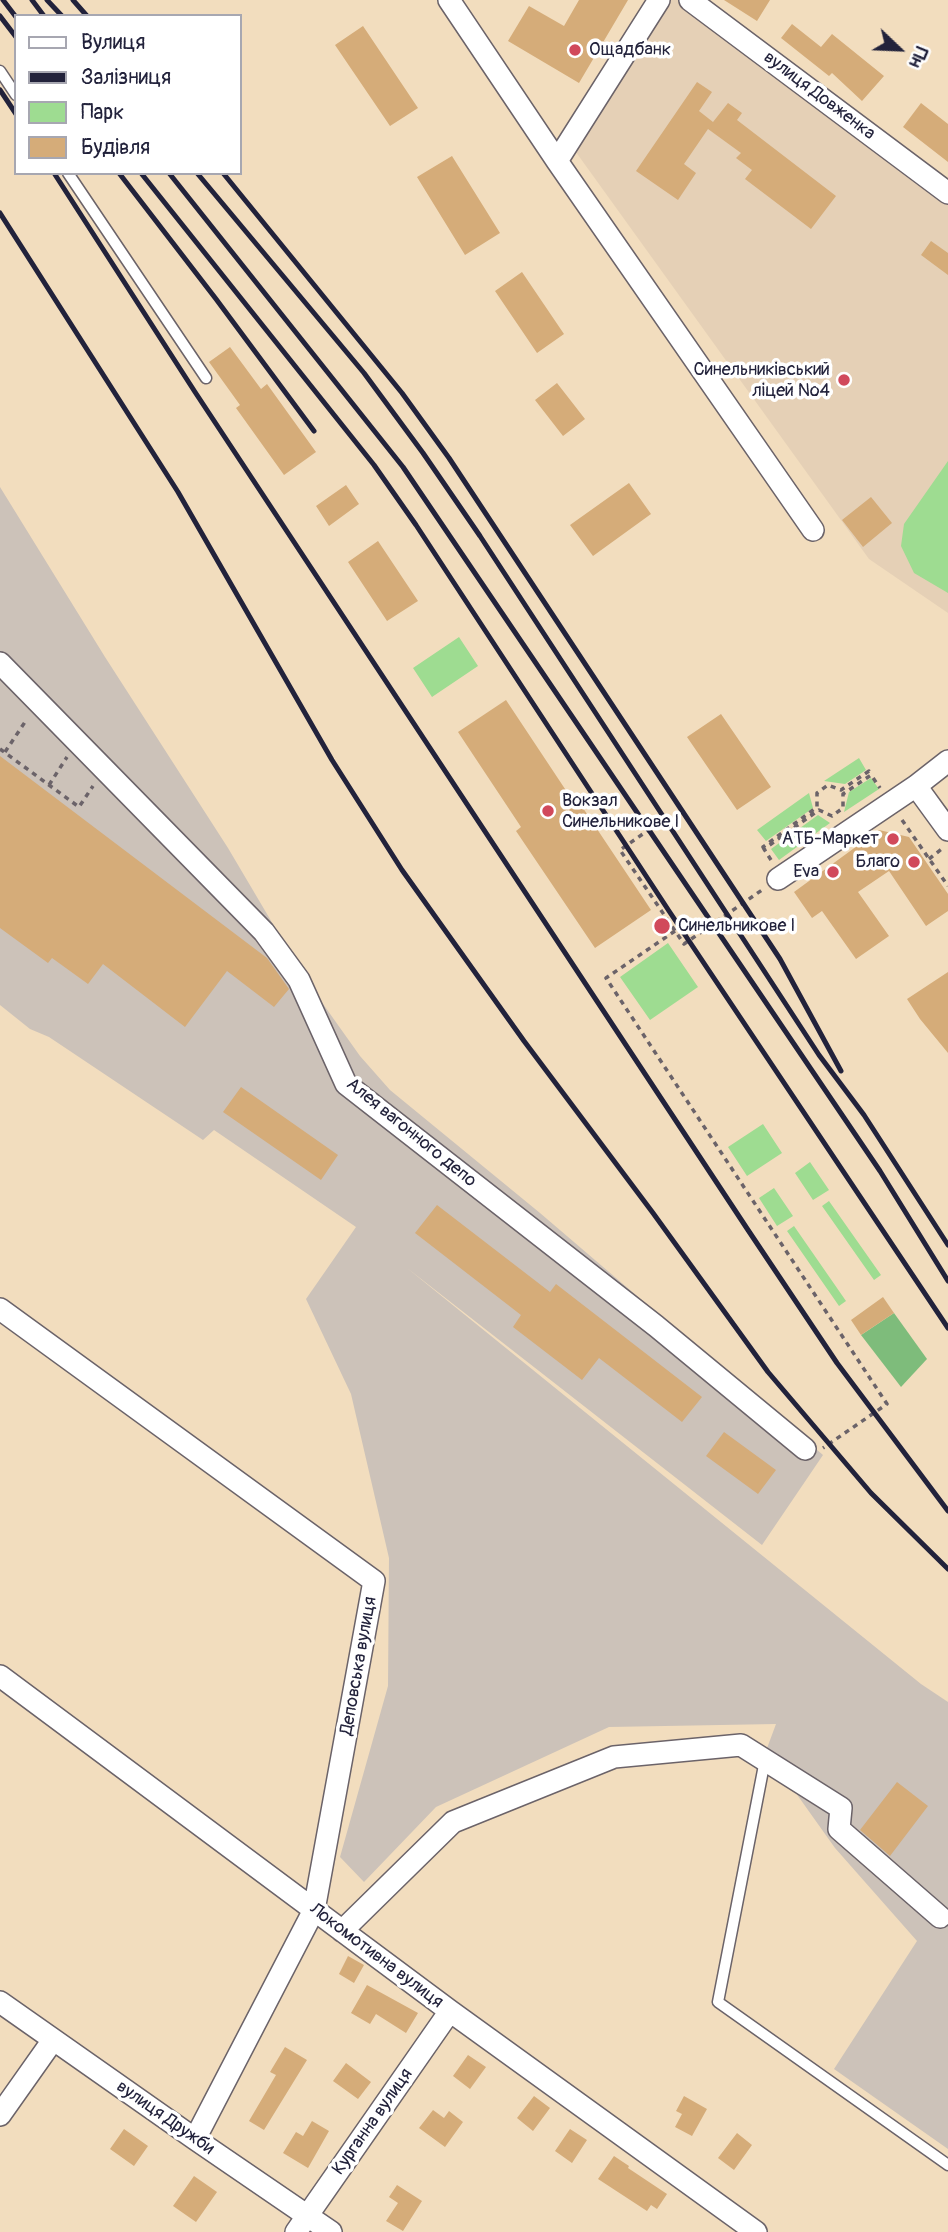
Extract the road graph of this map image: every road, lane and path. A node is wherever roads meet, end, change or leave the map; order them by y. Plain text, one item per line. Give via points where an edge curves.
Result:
1 (449, 0) edge
2 (659, 0) edge
3 (691, 0) edge
4 (0, 71) edge
5 (14, 92) edge
6 (557, 161) junction
7 (69, 175) edge
8 (948, 192) edge
9 (206, 378) dead end
10 (813, 530) dead end
11 (0, 663) edge
12 (38, 702) junction
13 (77, 741) junction
14 (2, 751) edge
15 (948, 761) edge
16 (104, 769) junction
17 (871, 775) junction
18 (49, 785) junction
19 (916, 786) junction
20 (890, 803) junction
21 (667, 817) dead end
22 (948, 830) edge
23 (948, 845) edge
24 (764, 849) junction
25 (929, 859) junction
26 (780, 878) junction
27 (948, 886) edge
28 (675, 931) junction
29 (0, 1309) edge
30 (805, 1449) joint
31 (0, 1676) edge
32 (765, 1760) junction
33 (314, 1910) junction
34 (940, 1917) dead end
35 (342, 1931) junction
36 (0, 2003) edge
37 (450, 2011) junction
38 (53, 2040) junction
39 (0, 2115) edge
40 (195, 2139) junction
41 (948, 2165) edge
42 (301, 2224) edge
43 (331, 2232) edge
44 (756, 2232) edge

1 - 6 street
2 - 6 street
3 - 8 street, вулиця Довженка
4 - 5 lane
6 - 10 street
7 - 9 lane
11 - 12 street, Алея вагонного депо
12 - 13 street, Алея вагонного депо
12 - 14 path
13 - 16 street, Алея вагонного депо
13 - 18 path
14 - 18 path
15 - 19 street
16 - 18 path via 79,807
16 - 30 street, Алея вагонного депо via 264,932 299,981 346,1084 656,1326
17 - 20 path
17 - 24 path via 843,794 843,808 832,816 819,810
17 - 24 path via 869,772 841,790 828,785 817,793 817,807
19 - 20 street
19 - 22 street
20 - 25 path
20 - 26 street
21 - 28 path via 620,850
23 - 25 path
24 - 26 path
25 - 27 path
26 - 28 path via 684,944
28 - 30 path via 606,978 887,1404 813,1455
29 - 33 street, Деповська вулиця via 374,1581
31 - 33 street, Локомотивна вулиця
32 - 34 street via 841,1808 839,1829
32 - 35 street via 741,1745 614,1757 465,1817 453,1822
32 - 41 lane via 718,2002
33 - 35 street, Локомотивна вулиця
33 - 40 street, Деповська вулиця
35 - 37 street, Локомотивна вулиця
36 - 38 street, вулиця Дружби
37 - 42 street, Курганна вулиця
37 - 44 street, Локомотивна вулиця
38 - 39 street
38 - 40 street, вулиця Дружби
40 - 42 street, вулиця Дружби
42 - 43 street, вулиця Дружби

